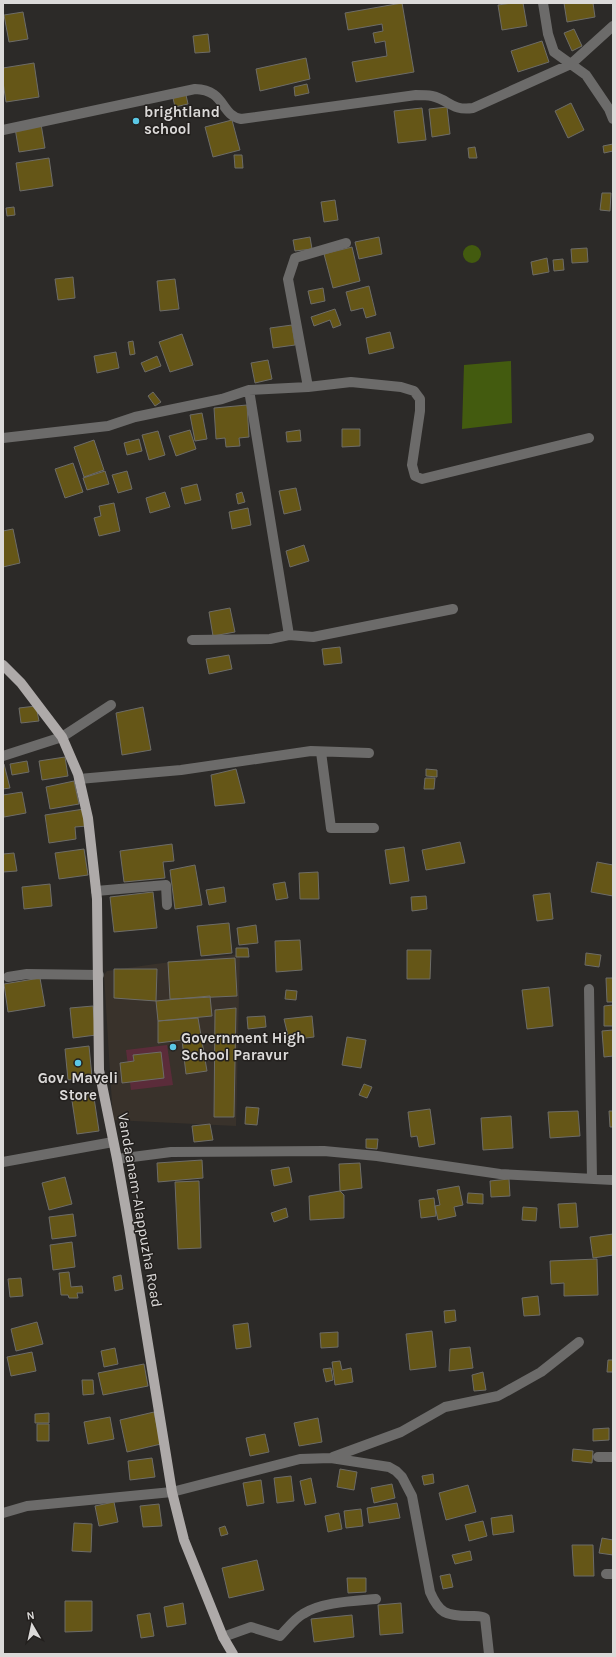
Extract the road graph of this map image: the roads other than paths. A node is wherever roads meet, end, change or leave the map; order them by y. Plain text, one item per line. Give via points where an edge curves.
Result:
1 (543, 3) edge
2 (613, 26) edge
3 (571, 64) junction
4 (613, 119) edge
5 (3, 130) edge
6 (346, 243) dead end
7 (308, 387) junction
8 (249, 390) junction
9 (3, 438) edge
10 (589, 438) dead end
11 (453, 610) dead end
12 (289, 635) junction
13 (192, 640) dead end
14 (3, 665) edge
15 (111, 705) dead end
16 (62, 737) junction
17 (321, 752) junction
18 (368, 753) dead end
19 (3, 756) edge
20 (79, 779) junction
21 (374, 828) dead end
22 (96, 891) junction
23 (167, 905) dead end
24 (99, 975) junction
25 (8, 978) dead end
26 (589, 989) dead end
27 (114, 1142) junction
28 (117, 1159) junction
29 (3, 1162) edge
30 (592, 1179) junction
31 (613, 1180) edge
32 (579, 1342) dead end
33 (598, 1457) dead end
34 (613, 1457) edge
35 (331, 1458) junction
36 (172, 1492) junction
37 (3, 1513) edge
38 (376, 1599) dead end
39 (223, 1637) junction
40 (233, 1654) edge
41 (489, 1654) edge

1 - 3 street via 554,52
2 - 3 street
3 - 4 street via 586,75
3 - 5 street via 474,108 456,108 432,96 416,95 242,120 234,118 216,95 207,90 195,90
6 - 7 street via 295,258 288,278
7 - 8 street
7 - 10 street via 351,382 401,387 418,394 420,403 412,465 415,476 422,479
8 - 9 street via 222,399 135,417 108,426
8 - 12 street
11 - 12 street via 313,637
12 - 13 street via 270,639
14 - 16 main road, Vandaanam-Alappuzha Road via 21,683
15 - 16 street
16 - 19 street
16 - 20 main road, Vandaanam-Alappuzha Road
17 - 18 street
17 - 20 street via 182,770
17 - 21 street via 331,828
20 - 22 main road, Vandaanam-Alappuzha Road via 88,818
22 - 23 street via 166,885
22 - 24 main road, Vandaanam-Alappuzha Road
24 - 25 street via 27,974
24 - 27 main road, Vandaanam-Alappuzha Road via 99,1070
26 - 30 street
27 - 28 main road, Vandaanam-Alappuzha Road
27 - 29 street
28 - 30 street via 171,1152 324,1151 500,1174
28 - 36 main road, Vandaanam-Alappuzha Road
30 - 31 street
32 - 35 street via 541,1372 498,1396 445,1407 401,1432
33 - 34 street
35 - 36 street via 300,1459
35 - 41 street via 389,1467 402,1477 412,1496 433,1600 439,1609 447,1613 485,1618
36 - 37 street via 27,1506
36 - 39 main road, Vandaanam-Alappuzha Road via 184,1540
38 - 39 street via 345,1602 315,1609 303,1614 280,1636 251,1627
39 - 40 main road, Vandaanam-Alappuzha Road

